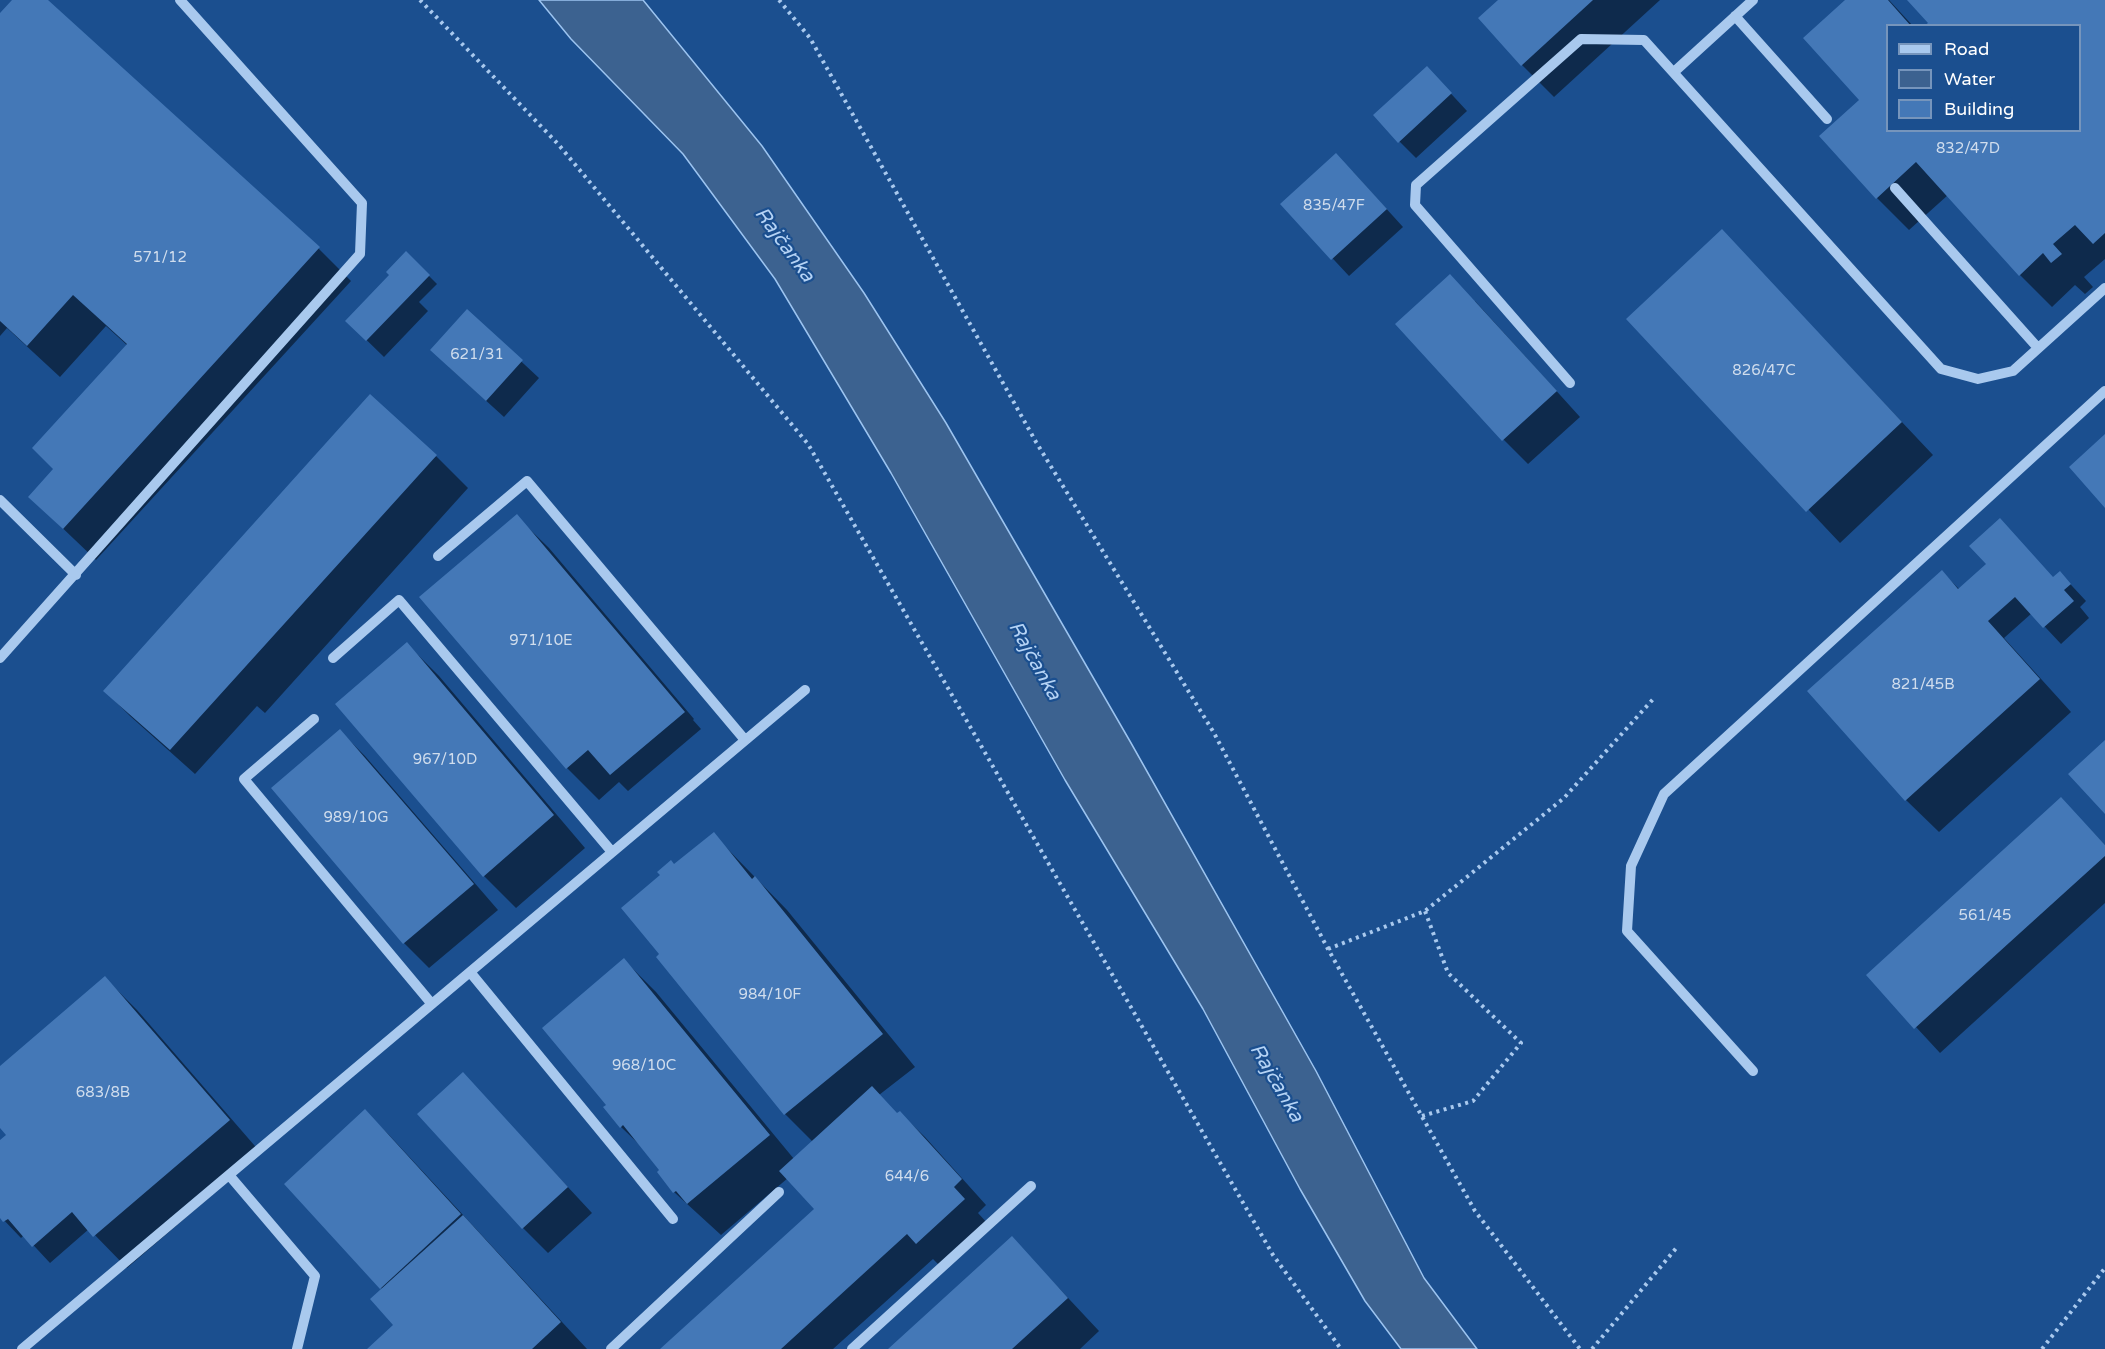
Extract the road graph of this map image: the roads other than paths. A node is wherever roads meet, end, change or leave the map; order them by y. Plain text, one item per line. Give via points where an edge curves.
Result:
1 (180, 0) edge
2 (1753, 0) edge
3 (1735, 16) junction
4 (1674, 72) junction
5 (1827, 119) dead end
6 (1895, 188) dead end
7 (2105, 288) edge
8 (2038, 348) junction
9 (1570, 383) dead end
10 (2105, 391) edge
11 (0, 500) edge
12 (438, 556) dead end
13 (76, 575) junction
14 (0, 658) edge
15 (333, 658) dead end
16 (805, 690) dead end
17 (314, 719) dead end
18 (745, 740) junction
19 (612, 852) junction
20 (470, 972) junction
21 (431, 1003) junction
22 (1754, 1071) dead end
23 (229, 1175) junction
24 (1031, 1186) dead end
25 (779, 1192) dead end
26 (674, 1219) dead end
27 (22, 1349) edge
28 (297, 1349) edge
29 (611, 1349) edge
30 (852, 1349) edge

1 - 13 lane via 362,203 360,254
2 - 3 lane
3 - 4 lane
3 - 5 lane
4 - 8 lane via 1941,369 1978,379 2013,371
4 - 9 lane via 1644,40 1581,39 1416,184 1415,205
6 - 8 lane
7 - 8 lane
10 - 22 lane via 1664,794 1631,866 1627,931
11 - 13 lane
12 - 18 lane via 527,481
13 - 14 lane
15 - 19 lane via 399,600
16 - 18 lane
17 - 21 lane via 244,779
18 - 19 lane
19 - 20 lane
20 - 21 lane
20 - 26 lane
21 - 23 lane
23 - 27 lane
23 - 28 lane via 315,1276
24 - 30 lane
25 - 29 lane

